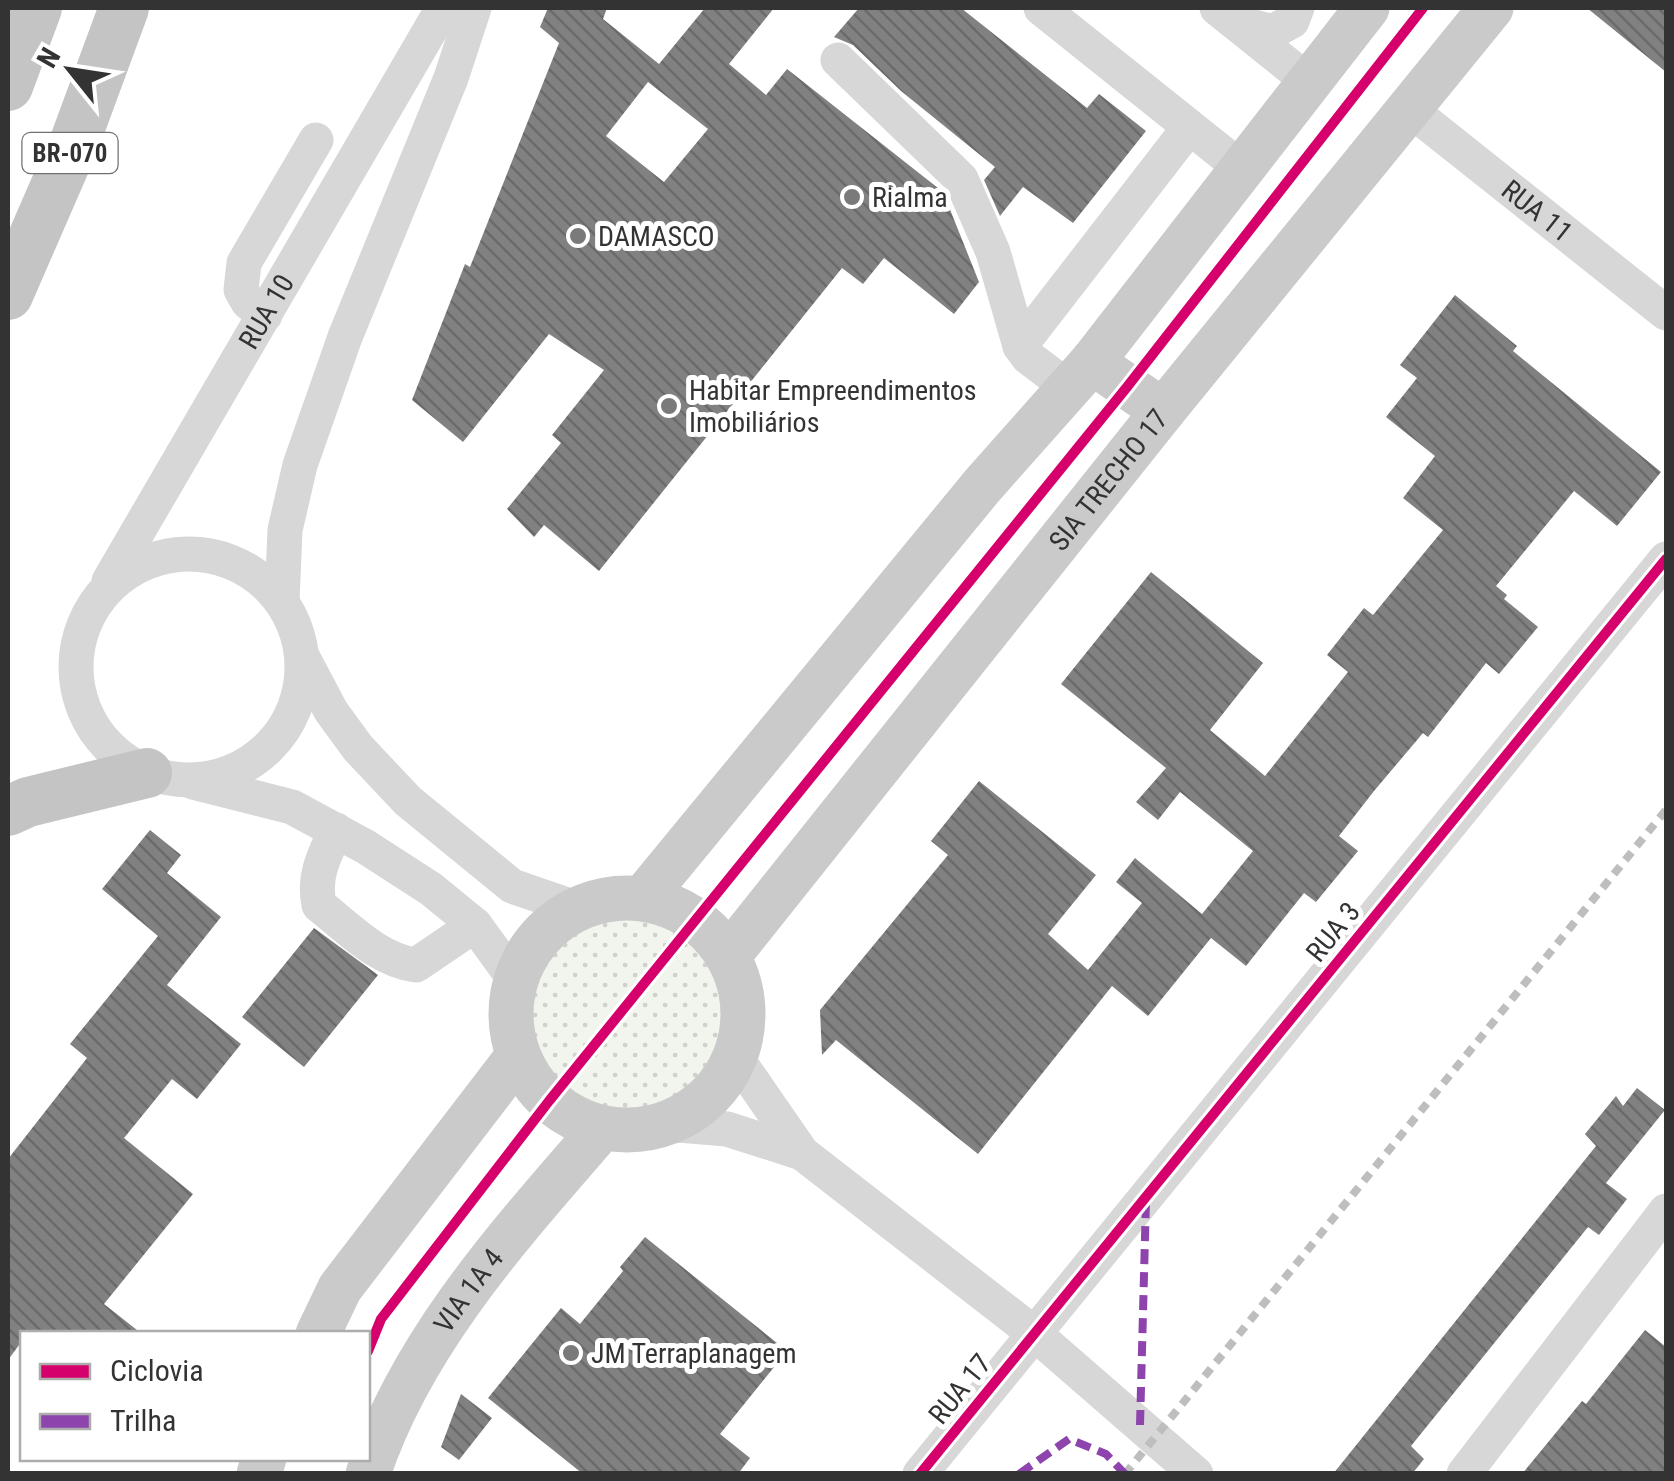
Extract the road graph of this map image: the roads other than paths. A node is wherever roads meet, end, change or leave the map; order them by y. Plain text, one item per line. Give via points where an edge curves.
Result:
1 (38, 8) edge
2 (124, 8) edge
3 (443, 8) edge
4 (474, 8) edge
5 (1041, 8) edge
6 (1297, 8) edge
7 (1491, 8) edge
8 (1352, 13) edge
9 (1226, 15) edge
10 (838, 60) dead end
11 (1308, 81) junction
12 (8, 86) edge
13 (1408, 108) junction
14 (1188, 130) junction
15 (316, 140) dead end
16 (1241, 168) junction
17 (8, 295) edge
18 (1666, 313) edge
19 (265, 315) junction
20 (1020, 346) junction
21 (1081, 375) junction
22 (1163, 411) junction
23 (1666, 559) edge
24 (282, 602) junction
25 (88, 614) junction
26 (302, 658) junction
27 (167, 776) junction
28 (8, 811) edge
29 (336, 830) junction
30 (643, 898) junction
31 (576, 908) junction
32 (476, 925) junction
33 (729, 956) junction
34 (515, 980) junction
35 (518, 1056) junction
36 (736, 1056) junction
37 (666, 1124) junction
38 (602, 1128) junction
39 (802, 1154) junction
40 (1666, 1211) edge
41 (319, 1331) edge
42 (1035, 1334) junction
43 (368, 1474) edge
44 (920, 1474) edge
45 (1196, 1474) edge
46 (1464, 1474) edge

1 - 12 highway
2 - 17 highway, BR-070
3 - 19 street, RUA 10
4 - 24 street via 300,465 285,530
5 - 14 street
6 - 9 street via 1292,21 1272,32
7 - 13 main road, SIA TRECHO 17
8 - 11 main road
9 - 11 street
10 - 20 street via 961,179 993,252
11 - 16 main road
13 - 18 street, RUA 11
13 - 22 main road, SIA TRECHO 17
14 - 16 street
14 - 20 street
15 - 19 street via 244,263 241,290
16 - 21 main road
19 - 25 street, RUA 10
20 - 21 street via 1028,357
21 - 22 main road
21 - 30 main road
22 - 33 main road, SIA TRECHO 17
23 - 42 street, RUA 3
24 - 25 street via 238,565 182,553 144,562 111,584
24 - 26 street
25 - 27 street via 76,650 77,688 90,724 114,753
26 - 27 street via 299,695 283,730 258,757 224,774
26 - 31 street via 358,748 408,801 512,886
27 - 28 highway
27 - 29 street via 292,807
29 - 32 street via 432,889
29 - 32 street via 318,870 319,905 376,950 416,965
30 - 31 main road via 609,898
30 - 33 main road via 696,918
31 - 34 main road via 529,950
32 - 34 street
33 - 36 main road via 743,1022
34 - 35 main road via 510,1018
35 - 38 main road via 549,1101
35 - 41 main road via 340,1288
36 - 37 main road via 719,1085
36 - 39 street
37 - 38 main road
37 - 39 street via 728,1128
38 - 43 main road, VIA 1A 4 via 446,1322 411,1376
39 - 42 street
40 - 46 street
42 - 44 street, RUA 17
42 - 45 street

